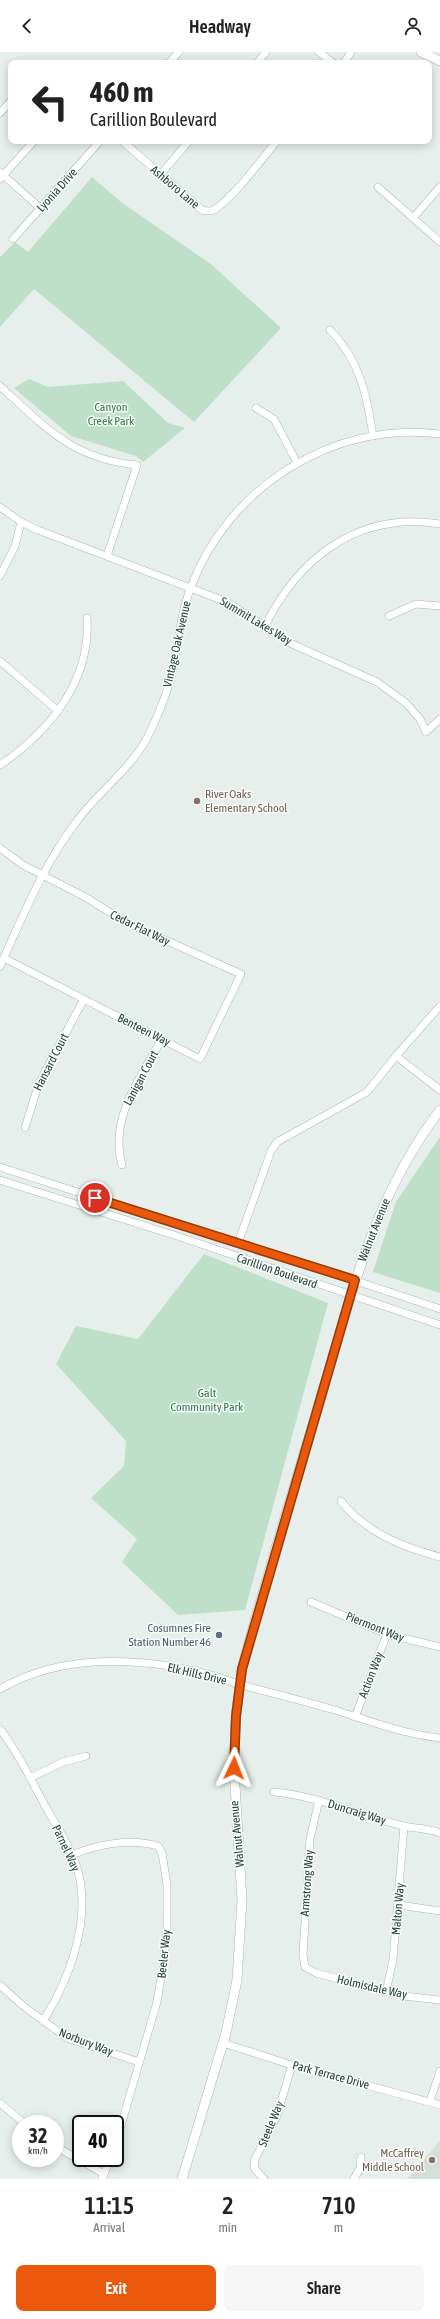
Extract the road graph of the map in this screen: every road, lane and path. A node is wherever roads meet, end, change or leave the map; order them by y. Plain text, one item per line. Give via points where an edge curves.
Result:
1 (179, 52) edge
2 (266, 52) edge
3 (319, 52) edge
4 (421, 52) edge
5 (172, 60) edge
6 (259, 60) edge
7 (328, 60) edge
8 (440, 61) edge
9 (8, 104) edge
10 (0, 113) edge
11 (31, 144) edge
12 (97, 144) edge
13 (125, 144) edge
14 (186, 144) edge
15 (274, 144) edge
16 (1, 175) edge
17 (160, 175) junction
18 (378, 187) dead end
19 (440, 187) edge
20 (40, 208) junction
21 (413, 218) junction
22 (13, 239) dead end
23 (440, 242) edge
24 (330, 330) dead end
25 (0, 386) edge
26 (256, 408) dead end
27 (440, 434) edge
28 (373, 436) junction
29 (297, 463) junction
30 (0, 507) edge
31 (22, 522) junction
32 (440, 524) edge
33 (107, 556) junction
34 (0, 576) edge
35 (191, 587) junction
36 (440, 606) edge
37 (389, 616) dead end
38 (86, 618) dead end
39 (264, 628) junction
40 (0, 661) edge
41 (58, 710) junction
42 (440, 719) edge
43 (0, 765) edge
44 (0, 848) edge
45 (42, 875) junction
46 (4, 958) junction
47 (0, 966) edge
48 (241, 974) joint
49 (84, 999) junction
50 (440, 1006) edge
51 (162, 1039) junction
52 (396, 1056) junction
53 (440, 1090) edge
54 (440, 1110) edge
55 (25, 1128) dead end
56 (122, 1165) dead end
57 (0, 1167) edge
58 (0, 1180) edge
59 (238, 1243) junction
60 (355, 1280) junction
61 (351, 1296) junction
62 (440, 1310) edge
63 (440, 1325) edge
64 (341, 1501) dead end
65 (440, 1557) edge
66 (311, 1602) dead end
67 (386, 1634) junction
68 (440, 1647) edge
69 (240, 1685) junction
70 (0, 1689) edge
71 (355, 1717) junction
72 (0, 1729) edge
73 (440, 1738) edge
74 (86, 1756) dead end
75 (30, 1778) junction
76 (274, 1792) dead end
77 (319, 1800) junction
78 (404, 1826) junction
79 (440, 1833) edge
80 (72, 1855) junction
81 (399, 1905) junction
82 (440, 1911) edge
83 (305, 1967) joint
84 (0, 1985) edge
85 (386, 1992) junction
86 (440, 2000) edge
87 (43, 2022) junction
88 (222, 2043) junction
89 (140, 2062) junction
90 (292, 2065) junction
91 (440, 2071) edge
92 (430, 2101) junction
93 (0, 2103) edge
94 (440, 2105) edge
95 (14, 2115) edge
96 (124, 2116) edge
97 (64, 2152) edge
98 (361, 2157) dead end
99 (107, 2167) edge
100 (103, 2177) edge
101 (182, 2179) edge
102 (264, 2179) edge
103 (354, 2179) edge

1 - 5 street
2 - 6 street
3 - 7 street
4 - 8 street
9 - 10 street
11 - 16 street
12 - 20 street, Lyonia Drive
13 - 17 street, Ashboro Lane
14 - 17 street
15 - 17 street, Ashboro Lane via 213,210 202,210
16 - 20 street
18 - 21 street
19 - 21 street
20 - 22 street, Lyonia Drive
21 - 23 street
24 - 28 street via 346,349 359,371
25 - 33 street via 49,430 74,448 103,460 137,465
26 - 29 street via 274,419
27 - 28 street, Vintage Oak Avenue via 416,432
28 - 29 street, Vintage Oak Avenue via 334,446
29 - 35 street, Vintage Oak Avenue via 263,486 233,515 209,549
30 - 31 street, Summit Lakes Way
31 - 33 street, Summit Lakes Way
31 - 34 street via 15,546
32 - 39 street via 417,522 383,525 336,543 309,563 290,583
33 - 35 street, Summit Lakes Way
35 - 39 street, Summit Lakes Way via 227,602
35 - 45 street, Vintage Oak Avenue via 180,626 169,686 153,726 126,769 86,809
36 - 37 street via 416,604
38 - 41 street via 87,643 82,667 73,689
39 - 42 street, Summit Lakes Way via 307,652 377,682 406,704 420,719 426,732
40 - 41 street
41 - 43 street via 38,734
44 - 45 street, Cedar Flat Way
45 - 46 street, Vintage Oak Avenue
45 - 48 street, Cedar Flat Way via 87,898 125,922
46 - 47 street, Vintage Oak Avenue
46 - 49 street, Benteen Way
48 - 51 street, Benteen Way via 200,1059
49 - 51 street, Benteen Way
49 - 55 street, Hansard Court via 39,1083
50 - 52 street
51 - 56 street, Lanigan Court via 123,1113 118,1142
52 - 53 street
52 - 59 street via 367,1092 277,1142 271,1151
54 - 60 street, Walnut Avenue via 394,1182 378,1216
57 - 59 street, Carillion Boulevard
58 - 61 street, Carillion Boulevard via 177,1236
59 - 60 street, Carillion Boulevard
60 - 61 street, Walnut Avenue
60 - 62 street, Carillion Boulevard
61 - 63 street, Carillion Boulevard
61 - 69 street, Walnut Avenue via 250,1639
64 - 65 street via 355,1517 389,1539
66 - 67 street, Piermont Way
67 - 68 street, Piermont Way
67 - 71 street, Action Way
69 - 70 street, Elk Hills Drive via 215,1676 167,1666 87,1662 44,1669
69 - 71 street, Elk Hills Drive via 287,1695
69 - 88 street, Walnut Avenue via 236,1716 234,1783 242,1929 235,1993
71 - 73 street, Elk Hills Drive via 388,1728
72 - 75 street, Parnel Way
74 - 75 street via 63,1762
75 - 80 street, Parnel Way
76 - 77 street, Duncraig Way
77 - 78 street, Duncraig Way
77 - 83 street, Armstrong Way via 310,1839 303,1955
78 - 79 street, Duncraig Way
78 - 81 street, Malton Way
80 - 87 street, Parnel Way via 80,1886 80,1925 67,1977
80 - 89 street, Beeler Way via 95,1846 135,1842 158,1846 162,1853 168,1910 164,1961 157,2002
81 - 82 street
81 - 85 street, Malton Way via 393,1960
83 - 85 street, Holmisdale Way via 316,1973
84 - 87 street, Norbury Way
85 - 86 street, Holmisdale Way
87 - 89 street, Norbury Way via 66,2038
88 - 90 street, Park Terrace Drive
88 - 101 street, Walnut Avenue
89 - 96 street, Beeler Way
90 - 92 street, Park Terrace Drive
90 - 102 street, Steele Way via 276,2118 255,2159 254,2168
91 - 92 street
92 - 94 street, Park Terrace Drive
93 - 95 street
97 - 100 street
98 - 103 street via 360,2168
99 - 100 street

